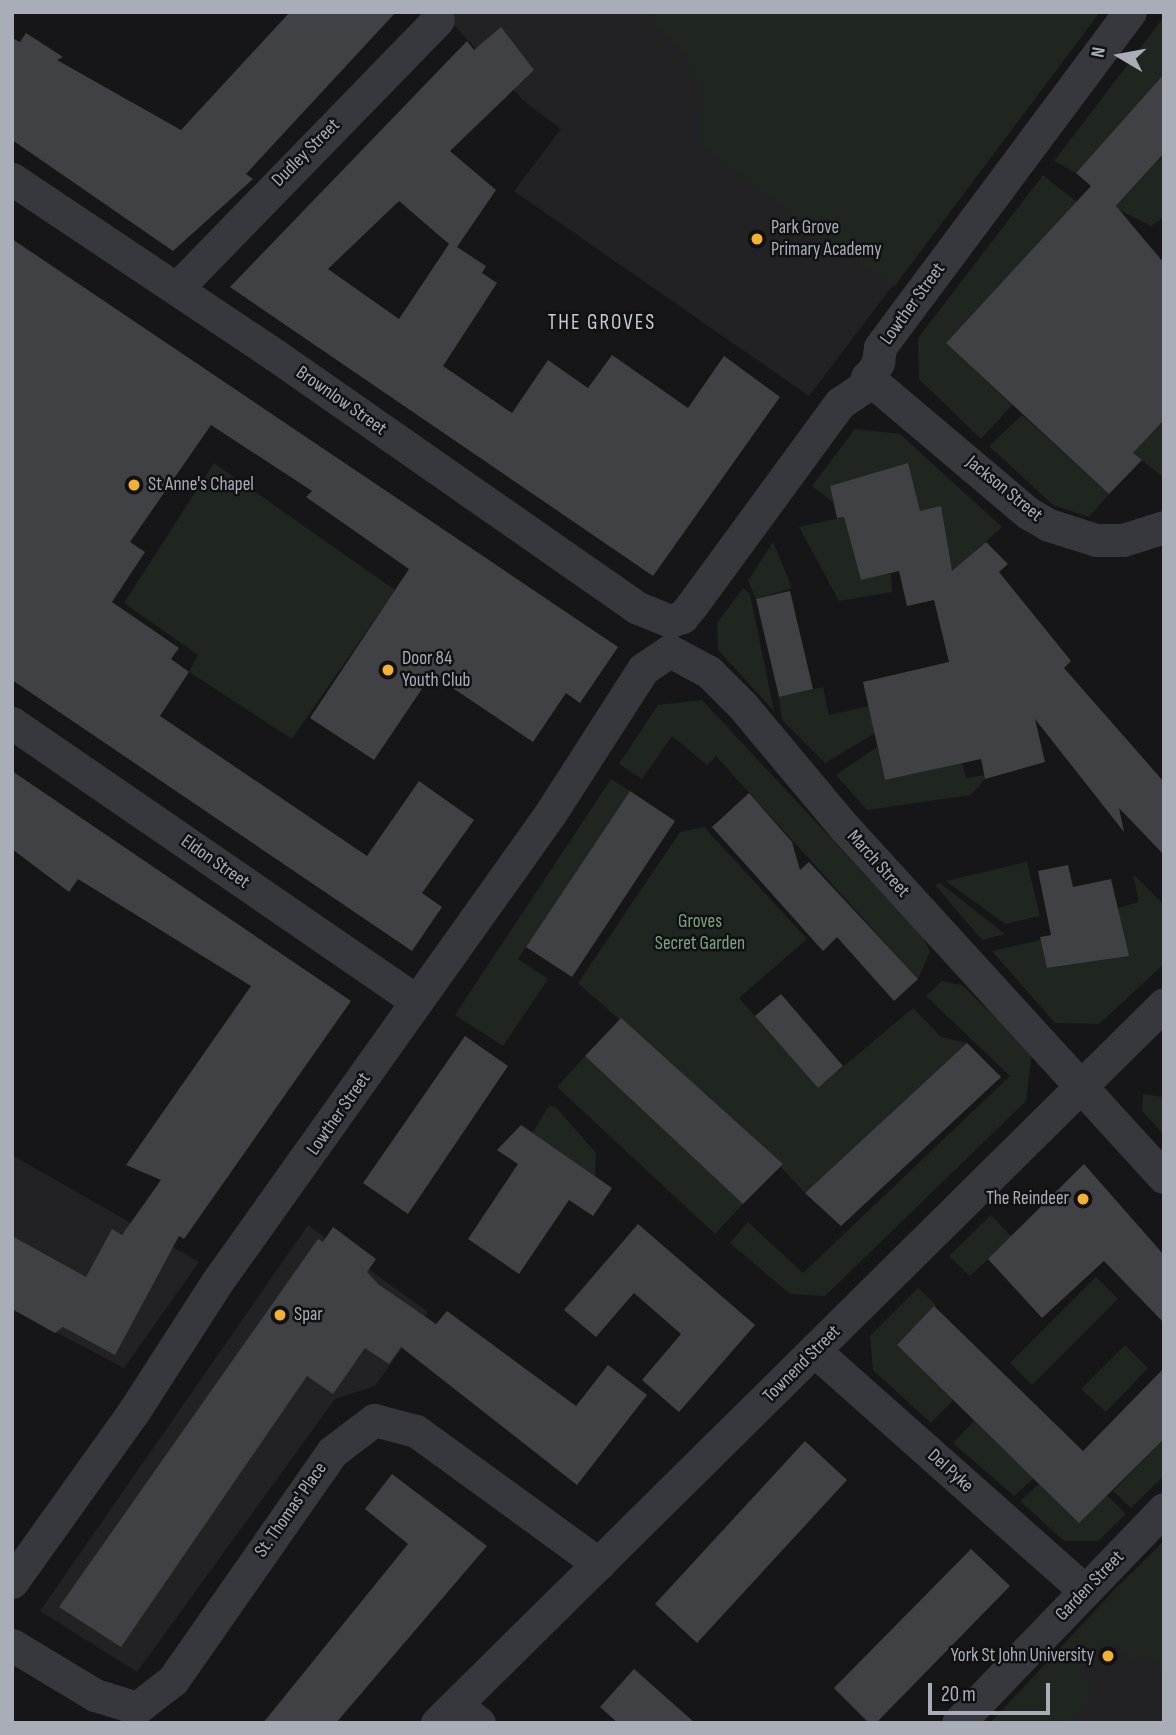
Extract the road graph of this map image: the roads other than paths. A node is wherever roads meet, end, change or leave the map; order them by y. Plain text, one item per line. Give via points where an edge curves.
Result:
1 (1130, 12) edge
2 (438, 20) dead end
3 (12, 179) edge
4 (177, 288) junction
5 (867, 377) junction
6 (1164, 527) edge
7 (670, 636) junction
8 (12, 723) edge
9 (417, 1002) junction
10 (1164, 1003) edge
11 (1079, 1086) junction
12 (1164, 1177) edge
13 (816, 1352) junction
14 (1164, 1509) edge
15 (599, 1564) junction
16 (12, 1582) edge
17 (1085, 1591) junction
18 (12, 1645) edge
19 (457, 1717) edge
20 (958, 1723) edge

1 - 5 street, Lowther Street via 880,347 878,362
2 - 4 street, Dudley Street
3 - 4 street, Brownlow Street
4 - 7 street, Brownlow Street via 638,608
5 - 6 street, Jackson Street via 1028,513 1049,525 1096,540 1123,540
5 - 7 street, Lowther Street via 810,442
7 - 9 street, Lowther Street
7 - 11 street, March Street via 742,705 827,807
8 - 9 street, Eldon Street
9 - 16 street, Lowther Street via 216,1282 132,1414
10 - 11 street, Townend Street
11 - 12 street, March Street
11 - 13 street, Townend Street
13 - 15 street, Townend Street
13 - 17 street, Del Pyke
14 - 17 street, Garden Street
15 - 18 street, St. Thomas' Place via 416,1431 374,1420 332,1452 173,1680 137,1708 95,1695
15 - 19 street, Townend Street
17 - 20 street, Garden Street

